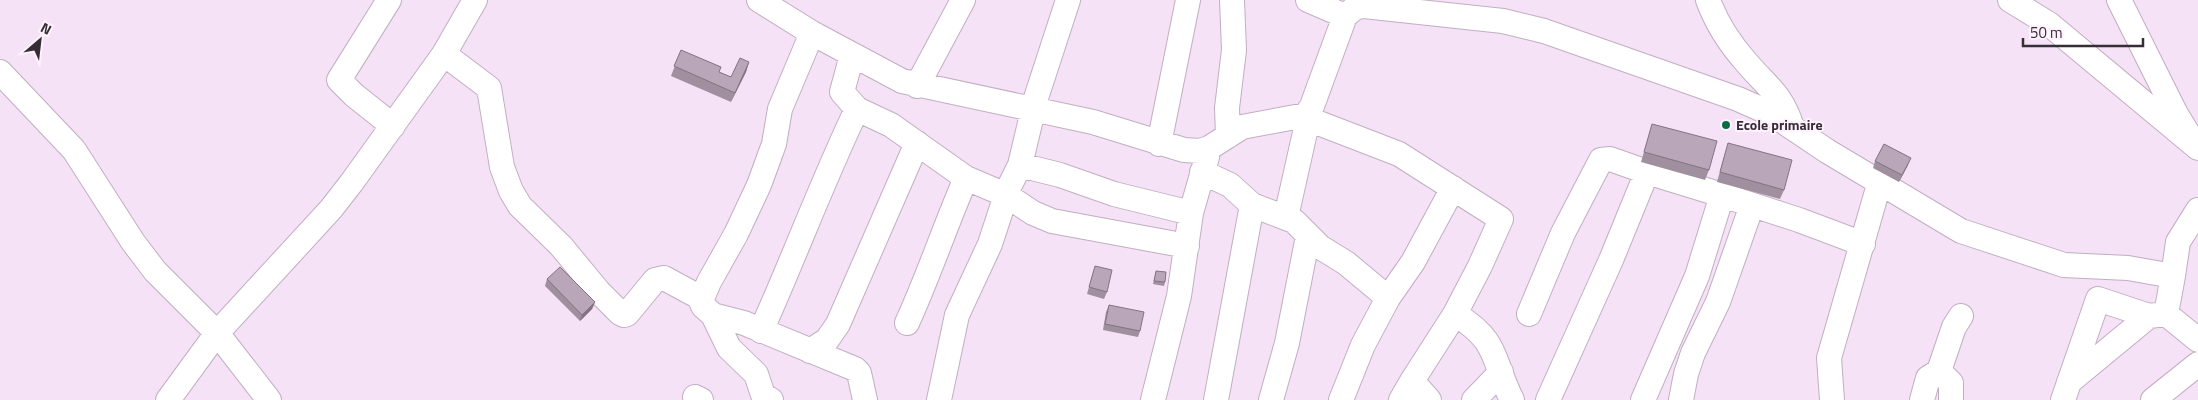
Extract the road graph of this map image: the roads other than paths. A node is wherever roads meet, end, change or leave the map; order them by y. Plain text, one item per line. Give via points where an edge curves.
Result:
1 (389, 0) edge
2 (475, 0) edge
3 (759, 0) edge
4 (963, 0) edge
5 (1068, 0) edge
6 (1188, 0) edge
7 (1232, 0) edge
8 (1308, 0) edge
9 (1708, 0) edge
10 (2010, 0) edge
11 (2119, 0) edge
12 (1345, 16) junction
13 (812, 33) junction
14 (444, 54) junction
15 (852, 55) junction
16 (0, 72) edge
17 (917, 86) junction
18 (857, 109) junction
19 (1033, 109) junction
20 (1305, 118) junction
21 (2191, 120) edge
22 (394, 126) junction
23 (1792, 128) junction
24 (917, 142) junction
25 (1218, 142) junction
26 (1159, 144) junction
27 (2198, 148) edge
28 (1020, 165) junction
29 (1202, 172) junction
30 (1646, 172) junction
31 (966, 178) junction
32 (1880, 181) junction
33 (1453, 188) junction
34 (1006, 195) junction
35 (1722, 195) junction
36 (1252, 205) junction
37 (1752, 205) junction
38 (2198, 210) edge
39 (1191, 213) junction
40 (1286, 218) junction
41 (1308, 236) junction
42 (1863, 244) junction
43 (1187, 246) junction
44 (2173, 276) junction
45 (1388, 298) junction
46 (707, 307) junction
47 (1454, 314) junction
48 (1529, 314) dead end
49 (2157, 315) junction
50 (1961, 316) dead end
51 (907, 322) dead end
52 (760, 331) junction
53 (217, 333) junction
54 (2198, 340) edge
55 (810, 352) junction
56 (2198, 364) edge
57 (1501, 372) junction
58 (1939, 372) junction
59 (1406, 391) edge
60 (2066, 391) edge
61 (168, 400) edge
62 (269, 400) edge
63 (771, 400) edge
64 (865, 400) edge
65 (939, 400) edge
66 (1153, 400) edge
67 (1216, 400) edge
68 (1271, 400) edge
69 (1341, 400) edge
70 (1429, 400) edge
71 (1474, 400) edge
72 (1512, 400) edge
73 (1548, 400) edge
74 (1642, 400) edge
75 (1681, 400) edge
76 (1832, 400) edge
77 (1922, 400) edge
78 (1952, 400) edge
79 (2153, 400) edge

1 - 22 street via 339,80
2 - 14 street
3 - 13 street
4 - 17 street
5 - 19 street
6 - 26 street
7 - 25 street via 1234,50 1227,108
8 - 12 street
9 - 23 street via 1731,42 1786,107
10 - 27 street via 2049,24
11 - 21 street
12 - 20 street
12 - 23 street via 1356,7 1364,6 1503,21 1544,30 1738,99 1772,114
13 - 15 street
13 - 46 street via 780,109 774,144 759,185
14 - 22 street
14 - 46 street via 489,88 502,167 520,206 562,246 620,313 627,314 655,280 664,278
15 - 17 street
15 - 18 street via 842,92
16 - 53 street via 74,150 133,242 155,270
17 - 19 street
18 - 24 street
18 - 52 street
19 - 26 street via 1093,122
19 - 28 street
20 - 25 street via 1242,127
20 - 33 street via 1388,149
20 - 40 street
21 - 27 street
22 - 53 street via 331,209
23 - 32 street
24 - 31 street
24 - 55 street via 835,330
25 - 26 street via 1194,152
25 - 29 street
28 - 34 street
28 - 39 street via 1122,197
29 - 36 street via 1230,185
29 - 39 street
30 - 35 street
30 - 48 street via 1610,159 1601,160 1563,233
30 - 73 street via 1611,260
31 - 34 street
31 - 51 street
32 - 42 street
32 - 44 street via 1948,225 2016,250 2064,265 2128,268
33 - 45 street via 1413,262
33 - 47 street via 1499,217 1501,222
34 - 43 street via 1038,216 1059,223
34 - 65 street via 990,244 957,315
35 - 37 street
35 - 74 street via 1697,276
36 - 40 street
36 - 67 street
37 - 42 street
37 - 75 street via 1718,302 1693,353
38 - 44 street via 2178,242
39 - 43 street
40 - 41 street via 1299,225
41 - 45 street
41 - 68 street
42 - 76 street via 1829,358
43 - 66 street via 1179,296
44 - 49 street
45 - 69 street via 1360,351
46 - 52 street
46 - 63 street via 729,348 756,374 763,395
47 - 57 street via 1486,339 1494,350
47 - 59 street
49 - 54 street
49 - 60 street
49 - 60 street via 2098,299
50 - 58 street
52 - 55 street
53 - 61 street
53 - 62 street
55 - 64 street via 858,371
56 - 79 street
57 - 71 street
57 - 72 street
58 - 77 street via 1928,378
58 - 78 street via 1951,383
59 - 70 street

